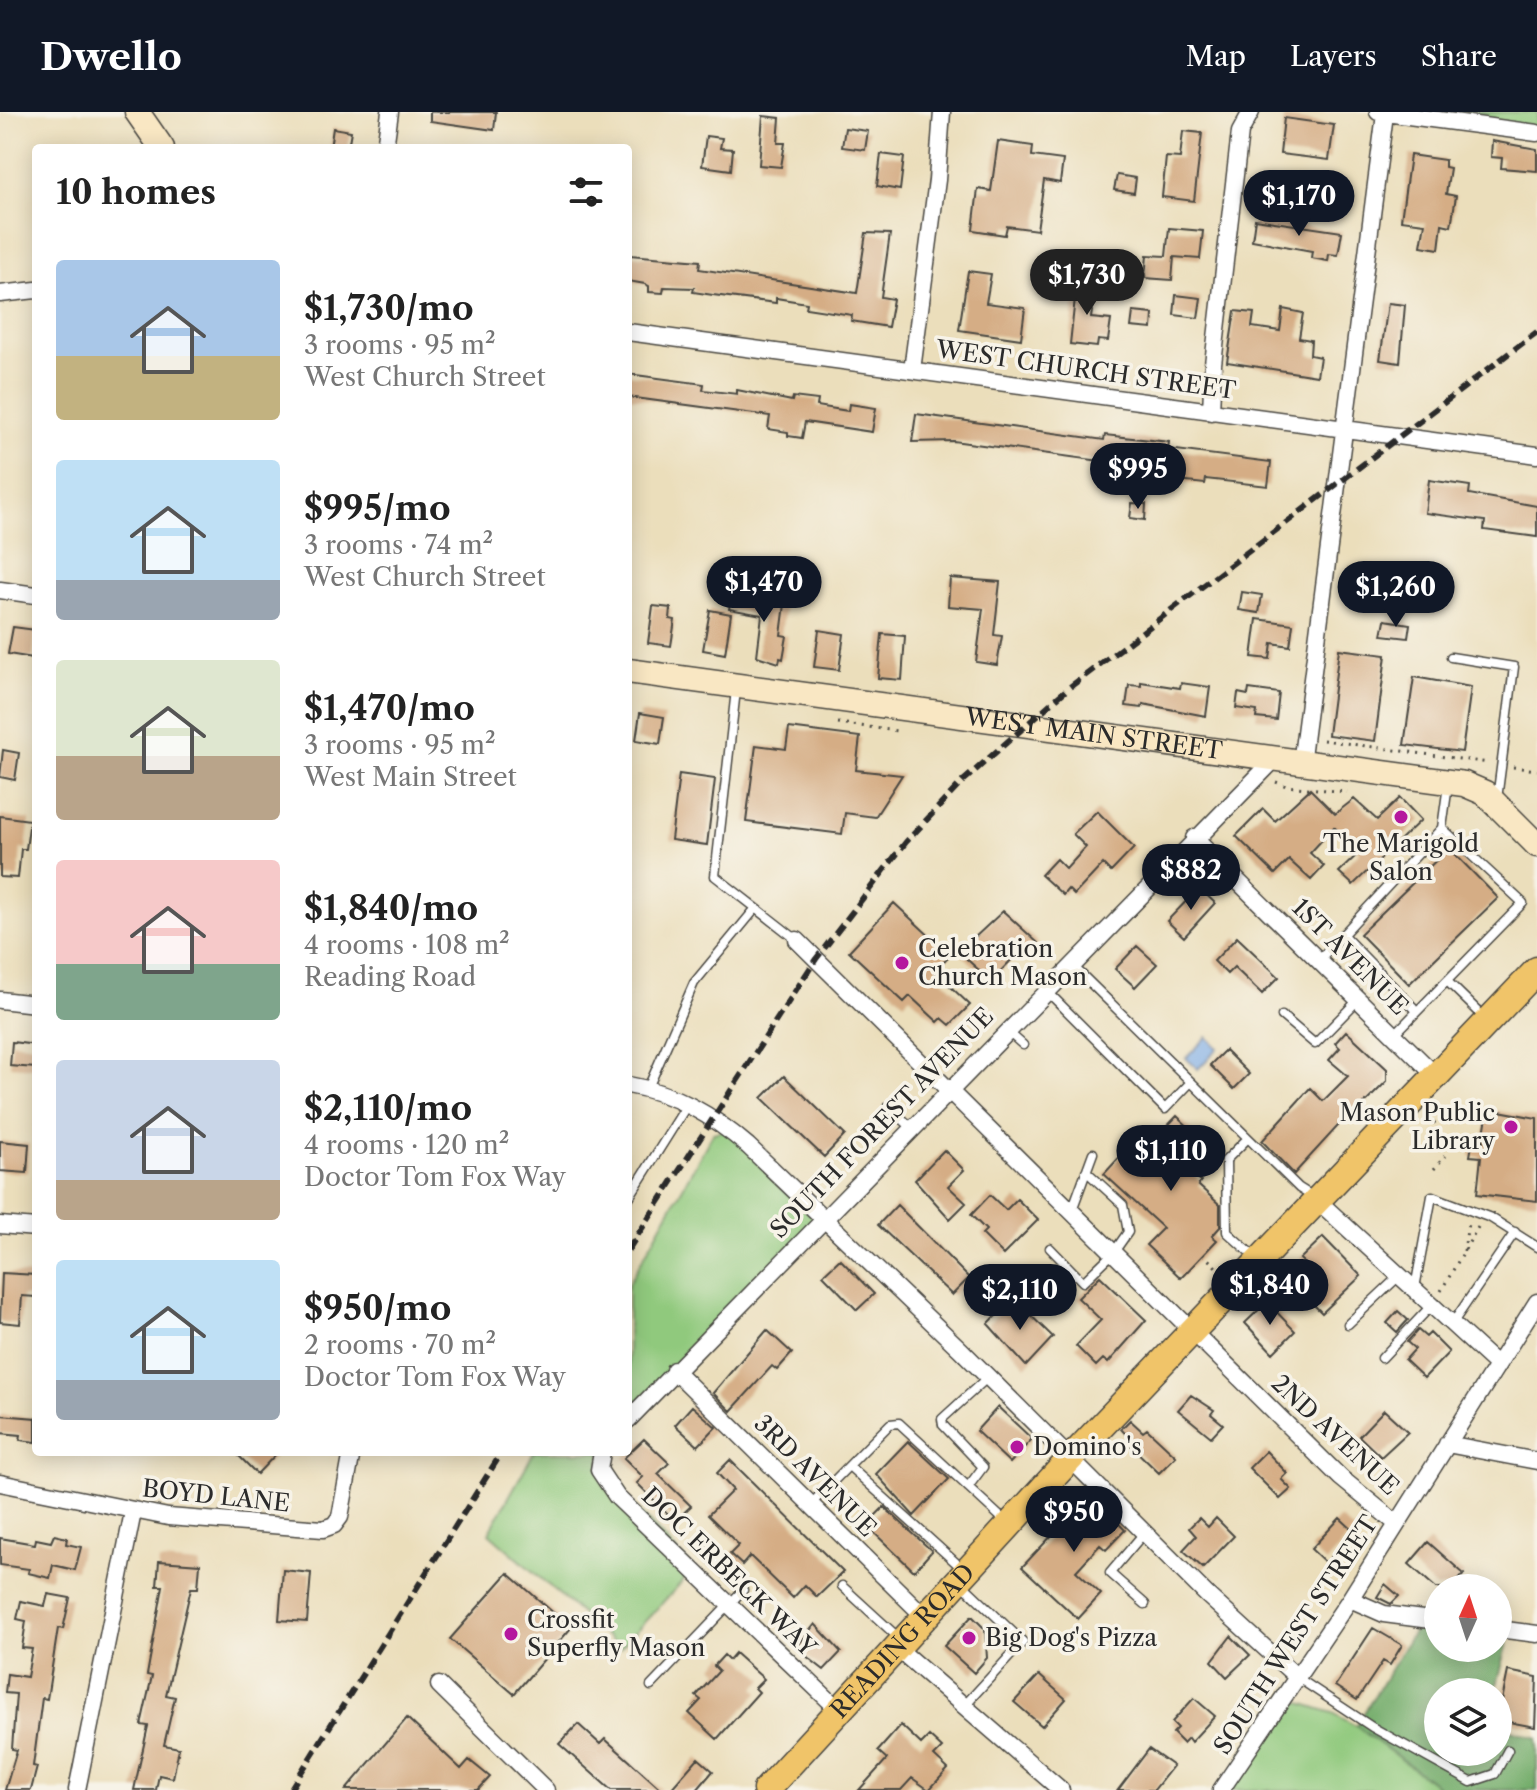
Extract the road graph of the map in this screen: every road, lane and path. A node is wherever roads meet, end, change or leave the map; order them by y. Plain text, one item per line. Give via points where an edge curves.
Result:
1 (137, 112) edge
2 (390, 112) edge
3 (942, 112) edge
4 (1251, 112) edge
5 (1383, 113) edge
6 (1537, 133) edge
7 (159, 144) edge
8 (386, 144) edge
9 (32, 290) edge
10 (0, 294) edge
11 (632, 333) edge
12 (912, 370) junction
13 (1211, 412) junction
14 (1342, 430) junction
15 (1537, 455) edge
16 (0, 590) edge
17 (32, 594) edge
18 (1451, 657) dead end
19 (632, 672) edge
20 (737, 687) junction
21 (1323, 740) dead end
22 (1274, 760) junction
23 (1301, 764) junction
24 (1502, 765) junction
25 (1537, 770) edge
26 (1449, 782) junction
27 (1496, 804) junction
28 (1442, 828) junction
29 (1194, 838) junction
30 (1537, 845) edge
31 (756, 908) junction
32 (1342, 934) junction
33 (797, 940) joint
34 (1320, 959) junction
35 (1071, 964) junction
36 (1537, 970) edge
37 (1447, 981) junction
38 (1045, 990) junction
39 (1359, 999) junction
40 (0, 1000) edge
41 (32, 1004) edge
42 (1417, 1011) junction
43 (1282, 1016) dead end
44 (1489, 1022) junction
45 (1006, 1030) junction
46 (1395, 1034) junction
47 (1023, 1045) dead end
48 (1437, 1077) junction
49 (1191, 1082) junction
50 (632, 1086) edge
51 (648, 1088) junction
52 (949, 1088) junction
53 (688, 1104) junction
54 (888, 1106) dead end
55 (1430, 1114) dead end
56 (911, 1127) junction
57 (1440, 1133) dead end
58 (1248, 1138) junction
59 (1093, 1153) dead end
60 (1445, 1156) dead end
61 (1434, 1169) dead end
62 (1086, 1171) junction
63 (632, 1193) edge
64 (1317, 1200) junction
65 (1072, 1210) junction
66 (823, 1217) junction
67 (0, 1225) edge
68 (32, 1228) edge
69 (1515, 1232) junction
70 (1537, 1247) edge
71 (1050, 1248) dead end
72 (1114, 1252) junction
73 (1203, 1254) dead end
74 (1463, 1254) junction
75 (1259, 1261) junction
76 (1216, 1267) dead end
77 (1399, 1276) junction
78 (1414, 1290) junction
79 (1435, 1301) junction
80 (1537, 1302) edge
81 (1348, 1324) dead end
82 (1451, 1324) junction
83 (1193, 1331) junction
84 (1382, 1358) dead end
85 (1497, 1365) junction
86 (674, 1370) junction
87 (984, 1373) junction
88 (632, 1416) edge
89 (1447, 1444) junction
90 (351, 1456) edge
91 (600, 1457) edge
92 (1070, 1459) junction
93 (1537, 1461) edge
94 (849, 1466) junction
95 (0, 1483) edge
96 (968, 1487) junction
97 (809, 1505) junction
98 (133, 1512) junction
99 (1397, 1524) junction
100 (1009, 1525) junction
101 (1144, 1532) junction
102 (700, 1547) dead end
103 (962, 1576) junction
104 (842, 1586) dead end
105 (1350, 1599) junction
106 (730, 1604) junction
107 (1145, 1604) dead end
108 (924, 1616) junction
109 (1424, 1619) edge
110 (1512, 1631) edge
111 (1537, 1634) edge
112 (899, 1644) junction
113 (1298, 1678) junction
114 (439, 1685) dead end
115 (651, 1686) dead end
116 (963, 1707) junction
117 (839, 1710) junction
118 (1424, 1756) edge
119 (1442, 1766) edge
120 (1499, 1766) edge
121 (77, 1790) edge
122 (546, 1790) edge
123 (766, 1790) edge
124 (1061, 1790) edge
125 (1221, 1790) edge

1 - 7 main road
2 - 8 street
3 - 12 street
4 - 13 street via 1240,132
5 - 6 street
5 - 14 street
9 - 10 street
11 - 12 street, WEST CHURCH STREET
12 - 13 street, WEST CHURCH STREET
13 - 14 street, WEST CHURCH STREET
14 - 15 street, WEST CHURCH STREET
14 - 23 street
16 - 17 street
18 - 24 lane via 1514,667
19 - 20 main road, WEST MAIN STREET
20 - 22 main road, WEST MAIN STREET
20 - 31 lane via 715,876
21 - 24 path
22 - 23 main road, WEST MAIN STREET
22 - 29 street, SOUTH FOREST AVENUE
23 - 26 main road, WEST MAIN STREET
24 - 25 path
24 - 27 lane
26 - 27 main road, WEST MAIN STREET via 1485,793
26 - 28 lane
27 - 30 main road, WEST MAIN STREET
28 - 32 lane
28 - 37 lane via 1523,903
29 - 34 street, 1ST AVENUE
29 - 35 street, SOUTH FOREST AVENUE
31 - 33 lane
31 - 51 lane via 694,983
32 - 34 lane
32 - 42 lane
33 - 52 street, 2ND AVENUE
34 - 39 street, 1ST AVENUE
35 - 38 street, SOUTH FOREST AVENUE
35 - 49 lane
36 - 44 main road, READING ROAD
37 - 42 lane
37 - 44 lane
38 - 45 street, SOUTH FOREST AVENUE
38 - 49 lane via 1165,1109
39 - 43 lane via 1315,1044
39 - 46 street, 1ST AVENUE
40 - 41 street
42 - 46 lane
44 - 48 main road, READING ROAD
45 - 47 lane
45 - 52 street, SOUTH FOREST AVENUE
46 - 48 street, 1ST AVENUE
48 - 64 main road, READING ROAD
49 - 58 lane
50 - 51 street
51 - 53 street
52 - 56 street, SOUTH FOREST AVENUE
52 - 65 street, 2ND AVENUE
53 - 63 lane
53 - 66 street via 728,1129
54 - 56 lane
55 - 57 path
56 - 66 street, SOUTH FOREST AVENUE
58 - 64 lane
58 - 75 lane via 1226,1160 1227,1232
59 - 62 lane
60 - 61 path
62 - 65 lane
62 - 72 lane via 1123,1205 1128,1232
64 - 75 main road, READING ROAD
64 - 77 street
65 - 72 street, 2ND AVENUE
66 - 86 street, SOUTH FOREST AVENUE
66 - 87 street
67 - 68 street
69 - 70 lane
69 - 78 lane via 1432,1196
69 - 82 lane
71 - 72 lane via 1083,1282
72 - 83 street, 2ND AVENUE
73 - 76 path
74 - 74 path via 1468,1220 1480,1228
74 - 79 path
75 - 83 main road, READING ROAD
77 - 78 street
77 - 81 lane
78 - 79 street
79 - 82 street
79 - 84 lane
80 - 85 street, SOUTH WEST STREET
82 - 85 street
83 - 92 main road, READING ROAD
83 - 99 street, 2ND AVENUE via 1341,1478
85 - 89 street, SOUTH WEST STREET
86 - 88 street, SOUTH FOREST AVENUE
86 - 97 street, 3RD AVENUE
87 - 92 street
87 - 96 lane via 942,1419 983,1467
89 - 93 street
89 - 99 street, SOUTH WEST STREET
90 - 98 street, BOYD LANE via 344,1504 334,1525 323,1529
91 - 106 street, DOC ERBECK WAY via 604,1481 617,1497
92 - 100 main road, READING ROAD
92 - 101 street
94 - 96 lane via 890,1424 899,1423
94 - 97 lane
94 - 103 lane
95 - 98 street, BOYD LANE
96 - 100 lane
97 - 108 street, 3RD AVENUE
98 - 121 street
99 - 105 street, SOUTH WEST STREET
100 - 103 main road, READING ROAD
101 - 107 lane via 1110,1573
101 - 113 street
102 - 106 lane via 743,1590
103 - 108 main road, READING ROAD
103 - 116 lane via 1023,1642
104 - 112 lane
105 - 109 street via 1384,1614
105 - 113 street, SOUTH WEST STREET
106 - 115 lane
106 - 117 street, DOC ERBECK WAY
108 - 112 main road, READING ROAD
110 - 111 street
112 - 116 street
112 - 117 main road, READING ROAD
113 - 118 lane
113 - 125 street, SOUTH WEST STREET
114 - 122 street
116 - 124 street
117 - 123 main road, READING ROAD
119 - 120 lane via 1471,1782 1495,1774

